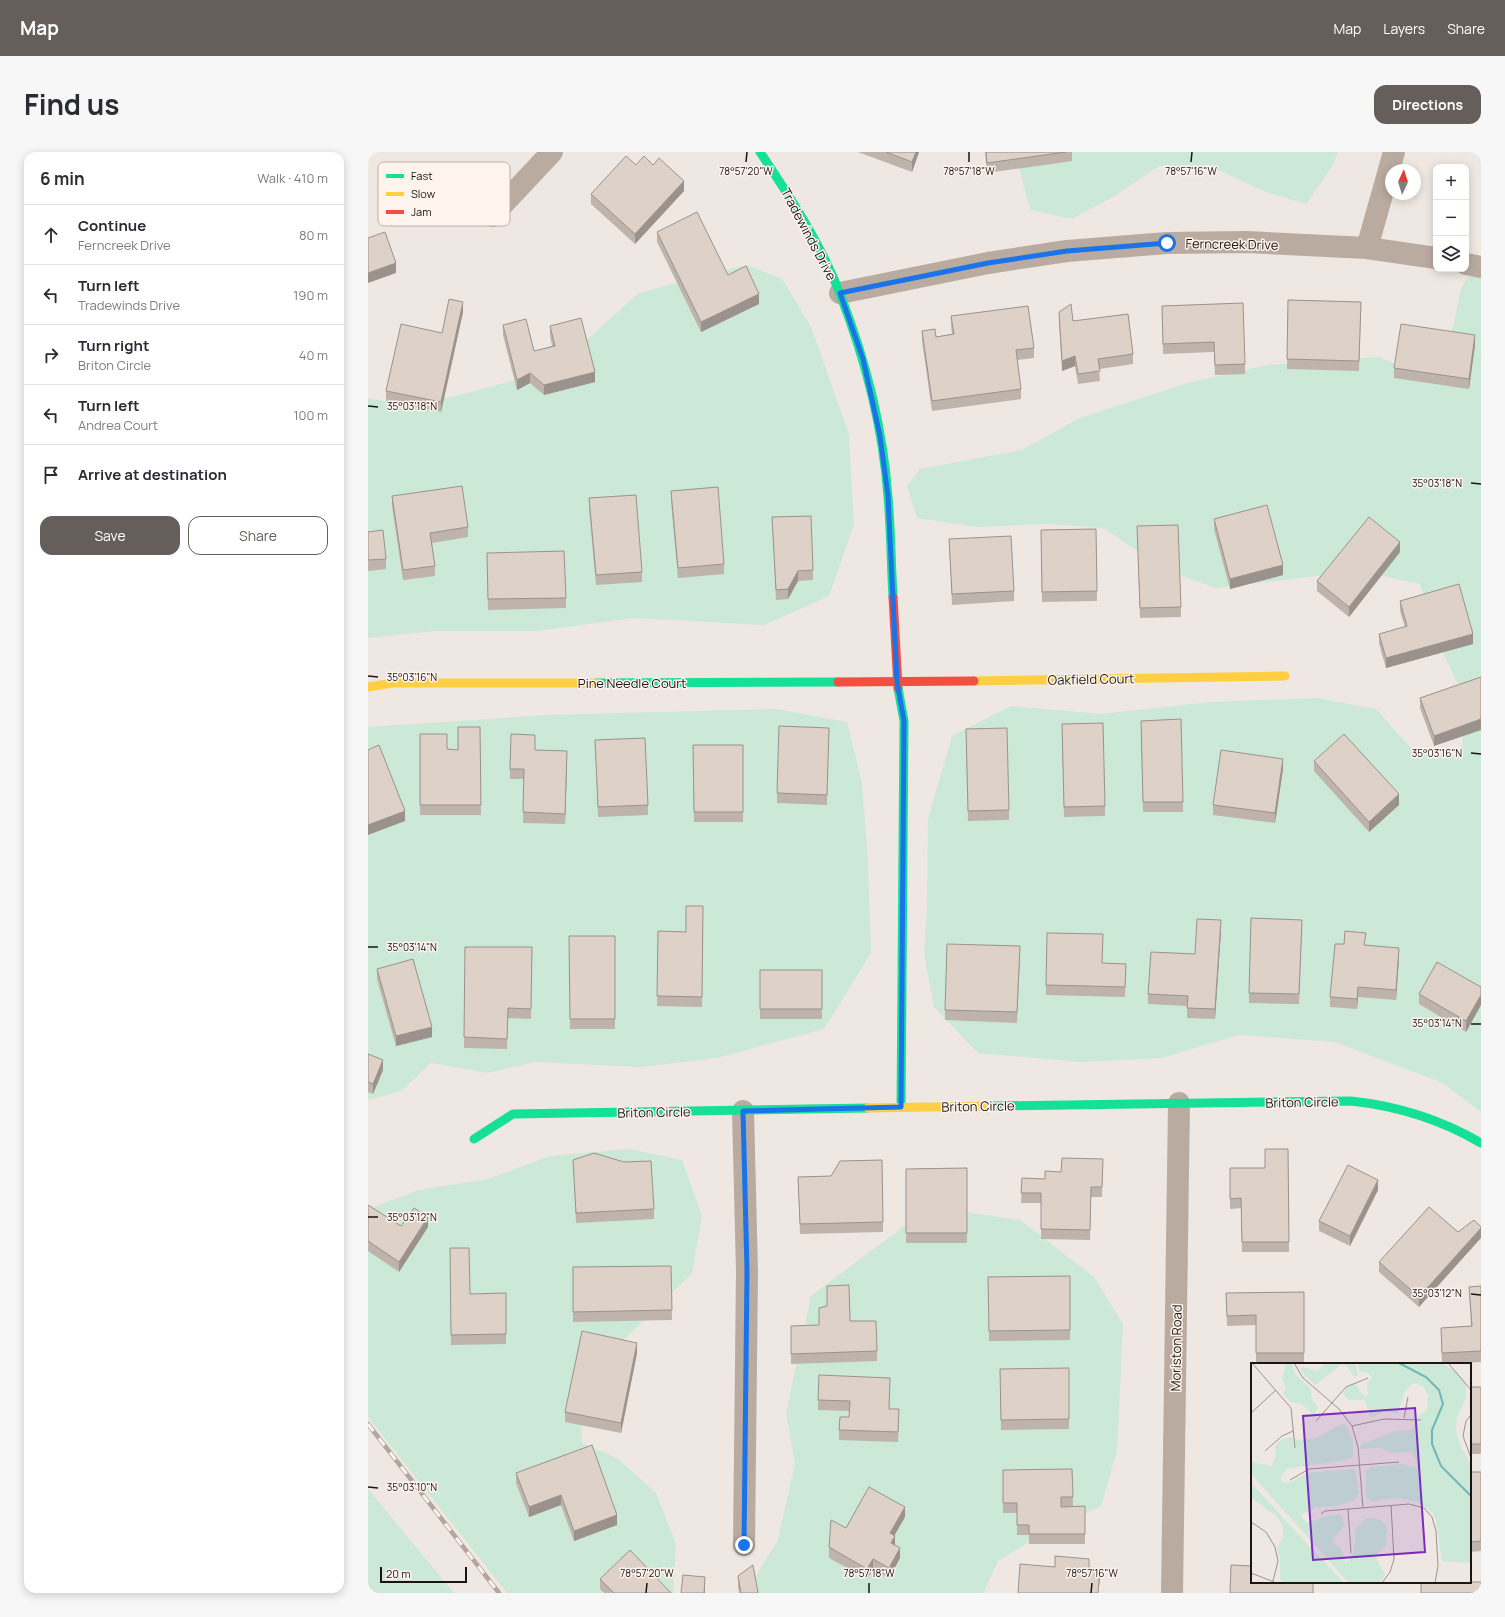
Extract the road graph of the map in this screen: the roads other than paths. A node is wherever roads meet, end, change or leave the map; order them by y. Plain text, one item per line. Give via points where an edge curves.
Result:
1 (552, 152) edge
2 (760, 152) edge
3 (1394, 152) edge
4 (510, 197) edge
5 (1367, 248) junction
6 (1433, 258) edge
7 (1469, 265) edge
8 (1481, 267) edge
9 (840, 293) junction
10 (1285, 676) dead end
11 (897, 682) junction
12 (368, 687) edge
13 (1179, 1103) junction
14 (901, 1107) junction
15 (743, 1111) junction
16 (474, 1139) dead end
17 (1481, 1143) edge
18 (744, 1545) dead end
19 (1172, 1593) edge

1 - 4 street
2 - 9 street, Tradewinds Drive via 800,212
3 - 5 street
5 - 6 street, Ferncreek Drive
5 - 9 street, Ferncreek Drive via 1247,242 1167,243 1067,251 988,263
7 - 8 street
9 - 11 street, Tradewinds Drive via 863,359 880,436 888,496
10 - 11 street, Oakfield Court
11 - 12 street, Pine Needle Court via 393,683
11 - 14 street, Tradewinds Drive via 904,721
13 - 14 street, Briton Circle
13 - 17 street, Briton Circle via 1371,1103 1410,1110 1430,1117 1466,1133
13 - 19 street, Moriston Road
14 - 15 street, Briton Circle
15 - 16 street, Briton Circle via 513,1114
15 - 18 street via 747,1271

